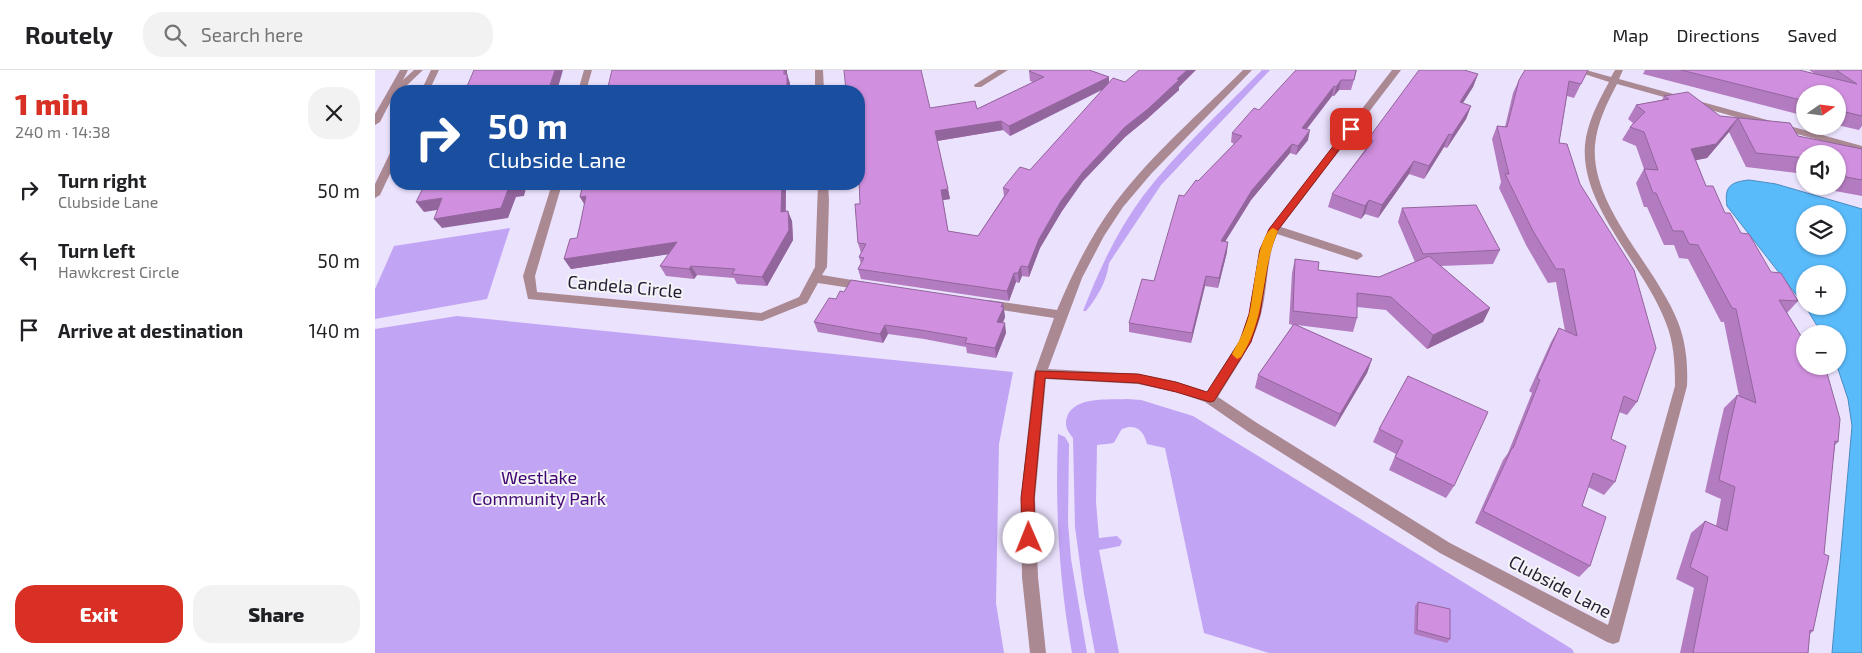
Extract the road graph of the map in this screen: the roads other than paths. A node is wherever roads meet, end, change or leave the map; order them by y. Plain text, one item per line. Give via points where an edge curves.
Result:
1 (404, 70) edge
2 (419, 70) edge
3 (435, 70) edge
4 (588, 70) edge
5 (819, 70) edge
6 (1004, 70) edge
7 (1248, 70) edge
8 (1397, 70) edge
9 (1576, 70) edge
10 (1616, 75) edge
11 (395, 85) edge
12 (402, 85) edge
13 (428, 85) edge
14 (584, 85) edge
15 (820, 85) edge
16 (978, 85) dead end
17 (389, 96) edge
18 (375, 122) edge
19 (1862, 149) edge
20 (390, 164) edge
21 (555, 190) edge
22 (823, 190) edge
23 (375, 195) edge
24 (1274, 229) junction
25 (1357, 256) dead end
26 (815, 278) junction
27 (880, 288) edge
28 (974, 302) edge
29 (1061, 315) junction
30 (1040, 374) junction
31 (1210, 398) junction
32 (1038, 653) edge

1 - 11 street
2 - 12 street
3 - 13 street
4 - 14 street
5 - 15 street
6 - 16 street
7 - 29 street via 1147,172 1119,205 1076,278
8 - 24 street
9 - 10 street
10 - 19 street
10 - 31 street, Clubside Lane via 1594,126 1590,144 1595,186 1606,210 1670,314 1679,337 1683,369 1613,636 1445,548
17 - 18 street
20 - 23 street
21 - 26 street, Candela Circle via 529,276 532,296 762,317 803,300
22 - 26 street, Candela Circle via 821,267
24 - 25 street
24 - 31 street via 1265,250 1255,314 1245,342
26 - 27 street
28 - 29 street
29 - 30 street
30 - 31 street, Clubside Lane via 1138,379
30 - 32 street via 1028,498 1030,577

